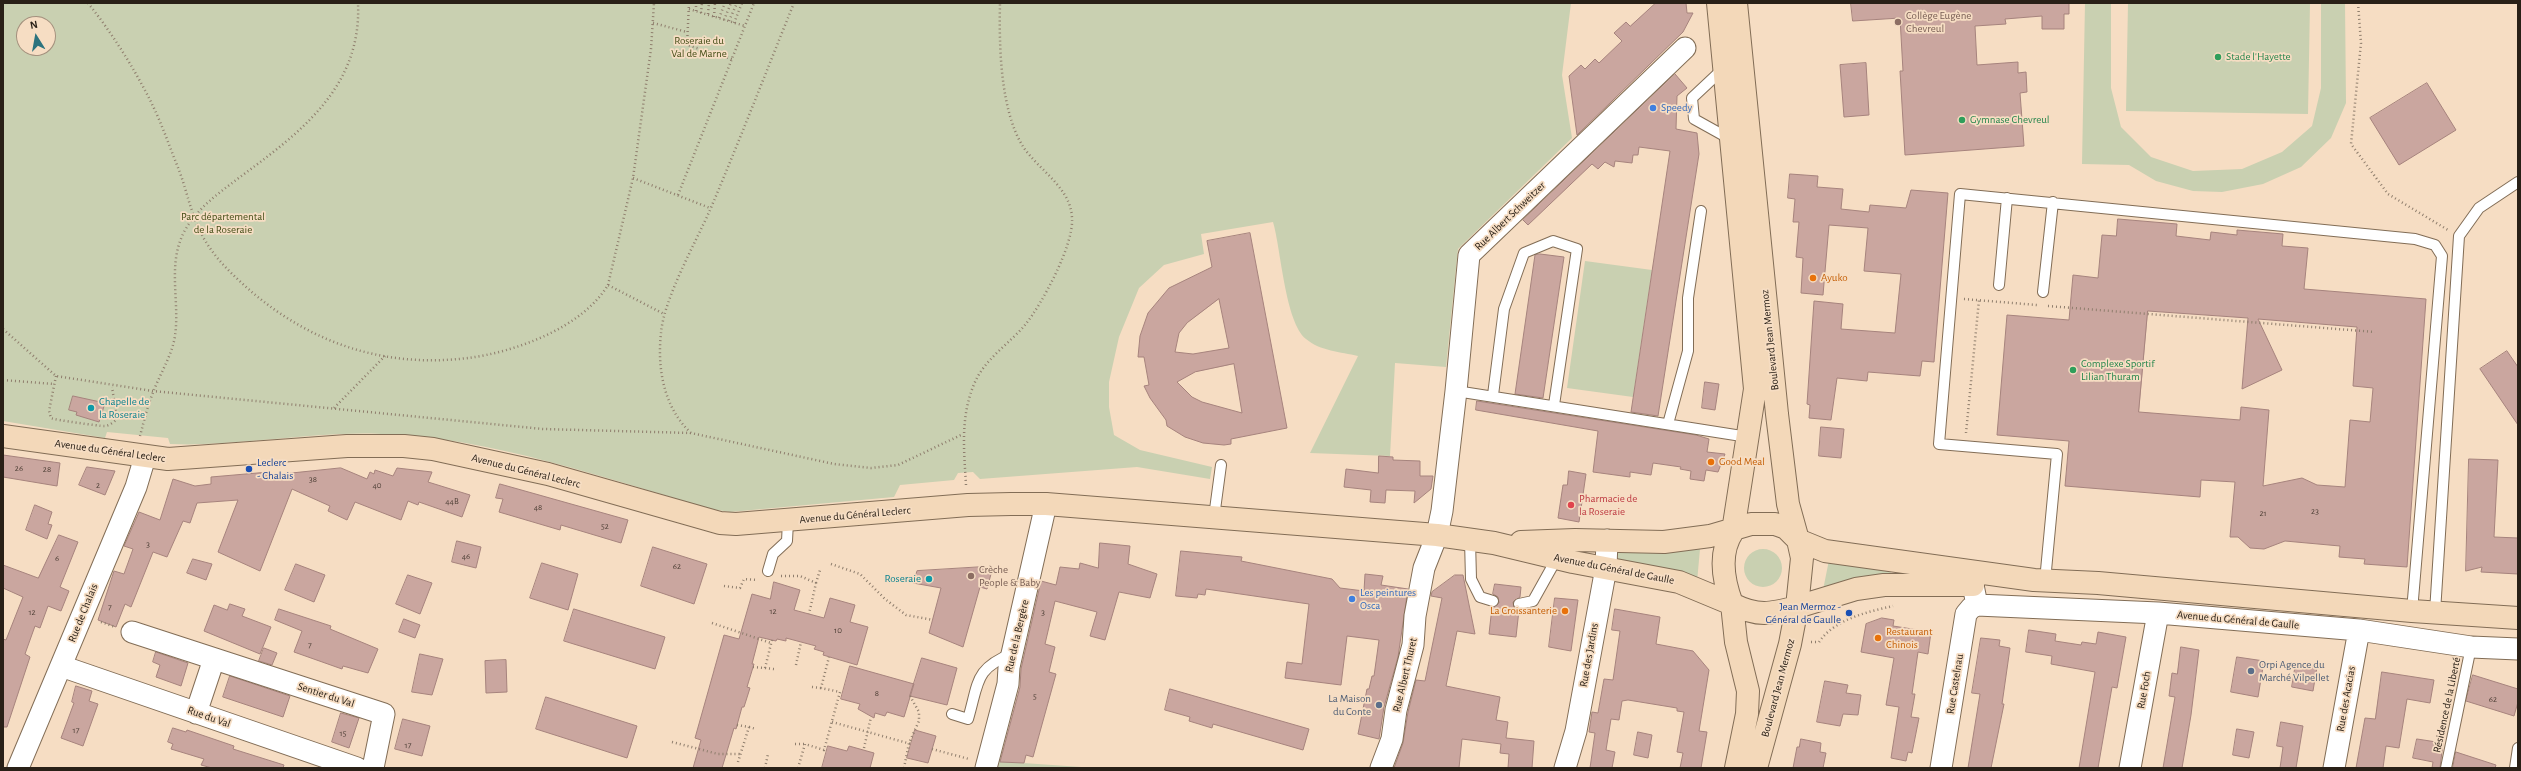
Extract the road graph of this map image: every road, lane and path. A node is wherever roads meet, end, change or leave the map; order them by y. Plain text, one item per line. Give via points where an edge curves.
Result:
1 (88, 3) edge
2 (358, 3) edge
3 (654, 3) edge
4 (689, 3) edge
5 (696, 3) edge
6 (702, 3) edge
7 (709, 3) edge
8 (716, 3) edge
9 (725, 3) edge
10 (731, 3) edge
11 (737, 3) edge
12 (742, 3) edge
13 (754, 3) edge
14 (794, 3) edge
15 (1000, 3) edge
16 (1718, 3) edge
17 (1736, 3) edge
18 (2358, 3) edge
19 (689, 9) junction
20 (696, 11) junction
21 (701, 12) junction
22 (708, 15) junction
23 (714, 17) junction
24 (719, 18) junction
25 (724, 20) junction
26 (729, 21) junction
27 (653, 23) junction
28 (734, 23) junction
29 (745, 26) junction
30 (687, 32) junction
31 (1685, 48) dead end
32 (732, 59) junction
33 (1724, 68) junction
34 (1740, 139) junction
35 (633, 178) junction
36 (2518, 182) edge
37 (678, 195) junction
38 (2007, 198) junction
39 (2052, 202) junction
40 (710, 208) junction
41 (1701, 211) dead end
42 (194, 217) junction
43 (2459, 236) junction
44 (608, 285) junction
45 (1999, 286) dead end
46 (2043, 292) dead end
47 (1951, 298) junction
48 (1979, 300) junction
49 (664, 314) junction
50 (3, 329) edge
51 (2375, 332) dead end
52 (386, 356) junction
53 (56, 376) junction
54 (3, 380) edge
55 (54, 384) junction
56 (112, 387) junction
57 (153, 391) junction
58 (1456, 391) junction
59 (1493, 395) junction
60 (1554, 405) junction
61 (334, 408) junction
62 (1668, 424) junction
63 (691, 433) junction
64 (963, 434) junction
65 (3, 436) edge
66 (1748, 437) junction
67 (1965, 447) junction
68 (142, 449) junction
69 (1221, 465) dead end
70 (1046, 504) junction
71 (968, 505) junction
72 (1214, 517) junction
73 (788, 521) junction
74 (1733, 530) junction
75 (1437, 535) junction
76 (1470, 540) junction
77 (1607, 540) junction
78 (1798, 540) junction
79 (1494, 543) junction
80 (1557, 558) junction
81 (831, 564) dead end
82 (1606, 568) junction
83 (820, 570) dead end
84 (766, 576) joint
85 (777, 578) dead end
86 (2040, 580) junction
87 (816, 584) junction
88 (724, 586) dead end
89 (1975, 595) junction
90 (1493, 601) dead end
91 (1519, 604) dead end
92 (1732, 604) junction
93 (1898, 605) dead end
94 (1797, 607) junction
95 (2412, 611) junction
96 (2435, 612) junction
97 (2158, 613) junction
98 (809, 614) dead end
99 (81, 616) junction
100 (2518, 618) edge
101 (933, 620) dead end
102 (712, 623) dead end
103 (2359, 630) junction
104 (132, 632) joint
105 (801, 642) dead end
106 (1811, 642) dead end
107 (2471, 647) junction
108 (2518, 649) edge
109 (1013, 653) junction
110 (828, 657) dead end
111 (214, 659) junction
112 (796, 665) dead end
113 (61, 666) junction
114 (754, 667) dead end
115 (765, 668) junction
116 (774, 669) dead end
117 (812, 687) dead end
118 (821, 688) junction
119 (910, 696) dead end
120 (196, 713) junction
121 (952, 714) dead end
122 (870, 717) dead end
123 (832, 722) junction
124 (737, 725) dead end
125 (749, 727) junction
126 (756, 729) dead end
127 (868, 731) junction
128 (672, 742) dead end
129 (910, 743) junction
130 (795, 744) dead end
131 (805, 744) junction
132 (864, 748) dead end
133 (2518, 748) edge
134 (932, 749) dead end
135 (741, 754) junction
136 (768, 754) dead end
137 (738, 762) dead end
138 (986, 766) edge
139 (18, 768) edge
140 (357, 768) edge
141 (373, 768) edge
142 (765, 768) edge
143 (798, 768) edge
144 (904, 768) edge
145 (1381, 768) edge
146 (1565, 768) edge
147 (1736, 768) edge
148 (1756, 768) edge
149 (1941, 768) edge
150 (2130, 768) edge
151 (2334, 768) edge
152 (2446, 768) edge
153 (2514, 768) edge

1 - 42 path via 104,23 151,102 181,175
2 - 42 path via 354,42 346,69 333,93 306,127 209,200
3 - 27 path
4 - 19 path
5 - 20 path
6 - 21 path
7 - 22 path
8 - 23 path
9 - 24 path
10 - 25 path
11 - 26 path
12 - 28 path
13 - 29 path
14 - 40 path
15 - 64 path via 999,53 1011,116 1023,147 1064,192 1072,218 1063,257 1034,313 976,379 967,402
16 - 33 main road
17 - 34 main road
18 - 43 path via 2361,43 2351,144 2388,194
19 - 20 path
19 - 30 path
20 - 21 path
21 - 22 path
22 - 23 path
23 - 24 path
24 - 25 path
25 - 26 path
26 - 28 path
27 - 30 path
27 - 35 path
28 - 29 path
29 - 32 path
30 - 32 path via 687,45
31 - 58 street, Rue Albert Schweitzer via 1469,255
32 - 37 path
33 - 34 main road
33 - 34 lane via 1692,98 1694,119
34 - 66 main road, Boulevard Jean Mermoz via 1755,389
34 - 78 main road, Boulevard Jean Mermoz via 1788,504
35 - 37 path
35 - 44 path
36 - 43 lane via 2480,208
37 - 40 path
38 - 39 lane
38 - 45 lane
38 - 47 lane via 1960,194
39 - 46 lane
39 - 95 lane via 2415,239 2434,245 2442,256
40 - 49 path
41 - 62 lane via 1688,298 1688,351
42 - 52 path via 205,242 217,258 237,280 281,316 324,339 348,348
42 - 57 path via 184,232 177,254 175,336
43 - 96 lane
44 - 49 path
44 - 52 path via 602,294 565,324 513,349 486,356 443,360
47 - 48 path
47 - 67 lane via 1939,444
48 - 51 path
48 - 67 path
49 - 63 path via 660,334 662,375 672,410 678,421
50 - 53 path
52 - 61 path
53 - 55 path
53 - 56 path
54 - 55 path
55 - 56 path via 49,411 51,418 104,426 117,419
56 - 57 path
57 - 61 path
57 - 68 path
58 - 59 lane
58 - 75 street, Rue Albert Schweitzer
59 - 60 lane
59 - 60 lane via 1504,310 1524,253 1552,240 1577,249
60 - 62 lane
61 - 63 path via 543,429
62 - 66 lane
63 - 64 path via 834,464 871,468 898,465
64 - 71 path
65 - 68 main road, Avenue du Général Leclerc
66 - 74 main road, Boulevard Jean Mermoz
67 - 86 lane via 2057,454
68 - 73 main road, Avenue du Général Leclerc via 176,459 347,446 433,449 548,474 708,521 736,524
68 - 99 street, Rue de Chalais via 136,487
69 - 72 lane
70 - 71 main road, Avenue du Général Leclerc
70 - 72 main road, Avenue du Général Leclerc
70 - 109 street, Rue de la Bergère
71 - 73 main road, Avenue du Général Leclerc
72 - 75 main road, Avenue du Général de Gaulle
73 - 84 lane via 787,541 773,554
74 - 77 main road, Avenue du Général de Gaulle via 1664,542
74 - 78 main road via 1751,524 1775,524 1786,528
74 - 92 main road, Boulevard Jean Mermoz via 1727,540 1723,568
75 - 76 main road, Avenue du Général de Gaulle
75 - 145 street, Rue Albert Thuret via 1424,568 1415,616 1413,646 1396,710 1392,739
76 - 79 main road, Avenue du Général de Gaulle
76 - 90 lane via 1472,579 1480,597
77 - 79 main road, Avenue du Général de Gaulle
77 - 82 street, Rue des Jardins
78 - 86 main road, Avenue du Général de Gaulle via 1825,551
78 - 94 main road, Boulevard Jean Mermoz via 1802,558
79 - 80 main road, Avenue du Général de Gaulle
80 - 82 main road, Avenue du Général de Gaulle
80 - 91 lane via 1533,600
81 - 101 path via 860,574 885,599 906,614
82 - 92 main road, Avenue du Général de Gaulle via 1679,582
82 - 146 street, Rue des Jardins via 1576,731
83 - 87 path
84 - 88 path via 744,579 740,588
85 - 87 path via 800,576
86 - 89 main road, Avenue du Général de Gaulle
86 - 95 main road, Avenue du Général de Gaulle
87 - 98 path
89 - 94 main road, Avenue du Général de Gaulle via 1884,585 1856,589
89 - 97 street, Avenue du Général de Gaulle
89 - 149 street, Rue Castelnau via 1966,614
92 - 94 main road via 1748,612 1763,615
92 - 147 main road, Boulevard Jean Mermoz via 1736,642 1748,691 1747,714
93 - 106 path via 1849,619 1830,628 1819,642
94 - 148 main road, Boulevard Jean Mermoz via 1790,644
95 - 96 main road, Avenue du Général de Gaulle
96 - 100 main road, Avenue du Général de Gaulle
97 - 103 street, Avenue du Général de Gaulle
97 - 150 street, Rue Foch
99 - 104 path
99 - 113 street, Rue de Chalais
102 - 115 path via 772,642
103 - 107 street, Avenue du Général de Gaulle
103 - 151 street, Rue des Acacias
104 - 111 street, Sentier du Val
105 - 112 path
107 - 108 street, Avenue du Général de Gaulle
107 - 152 lane, Résidence de la Liberté
109 - 121 lane via 993,661 982,672 968,718
109 - 138 street, Rue de la Bergère via 1008,684
110 - 118 path
111 - 120 street
111 - 141 street, Sentier du Val via 384,714
113 - 120 street, Rue du Val
113 - 139 street, Rue de Chalais
114 - 115 path
115 - 116 path
117 - 118 path
118 - 123 path via 840,692
119 - 129 path via 920,712
120 - 140 street, Rue du Val
122 - 127 path
123 - 127 path
123 - 131 path via 824,750
124 - 125 path
125 - 126 path
125 - 135 path
127 - 129 path
127 - 132 path
128 - 135 path via 718,754
129 - 144 path
130 - 131 path
131 - 143 path
133 - 153 lane
134 - 138 path
135 - 137 path
136 - 142 path

